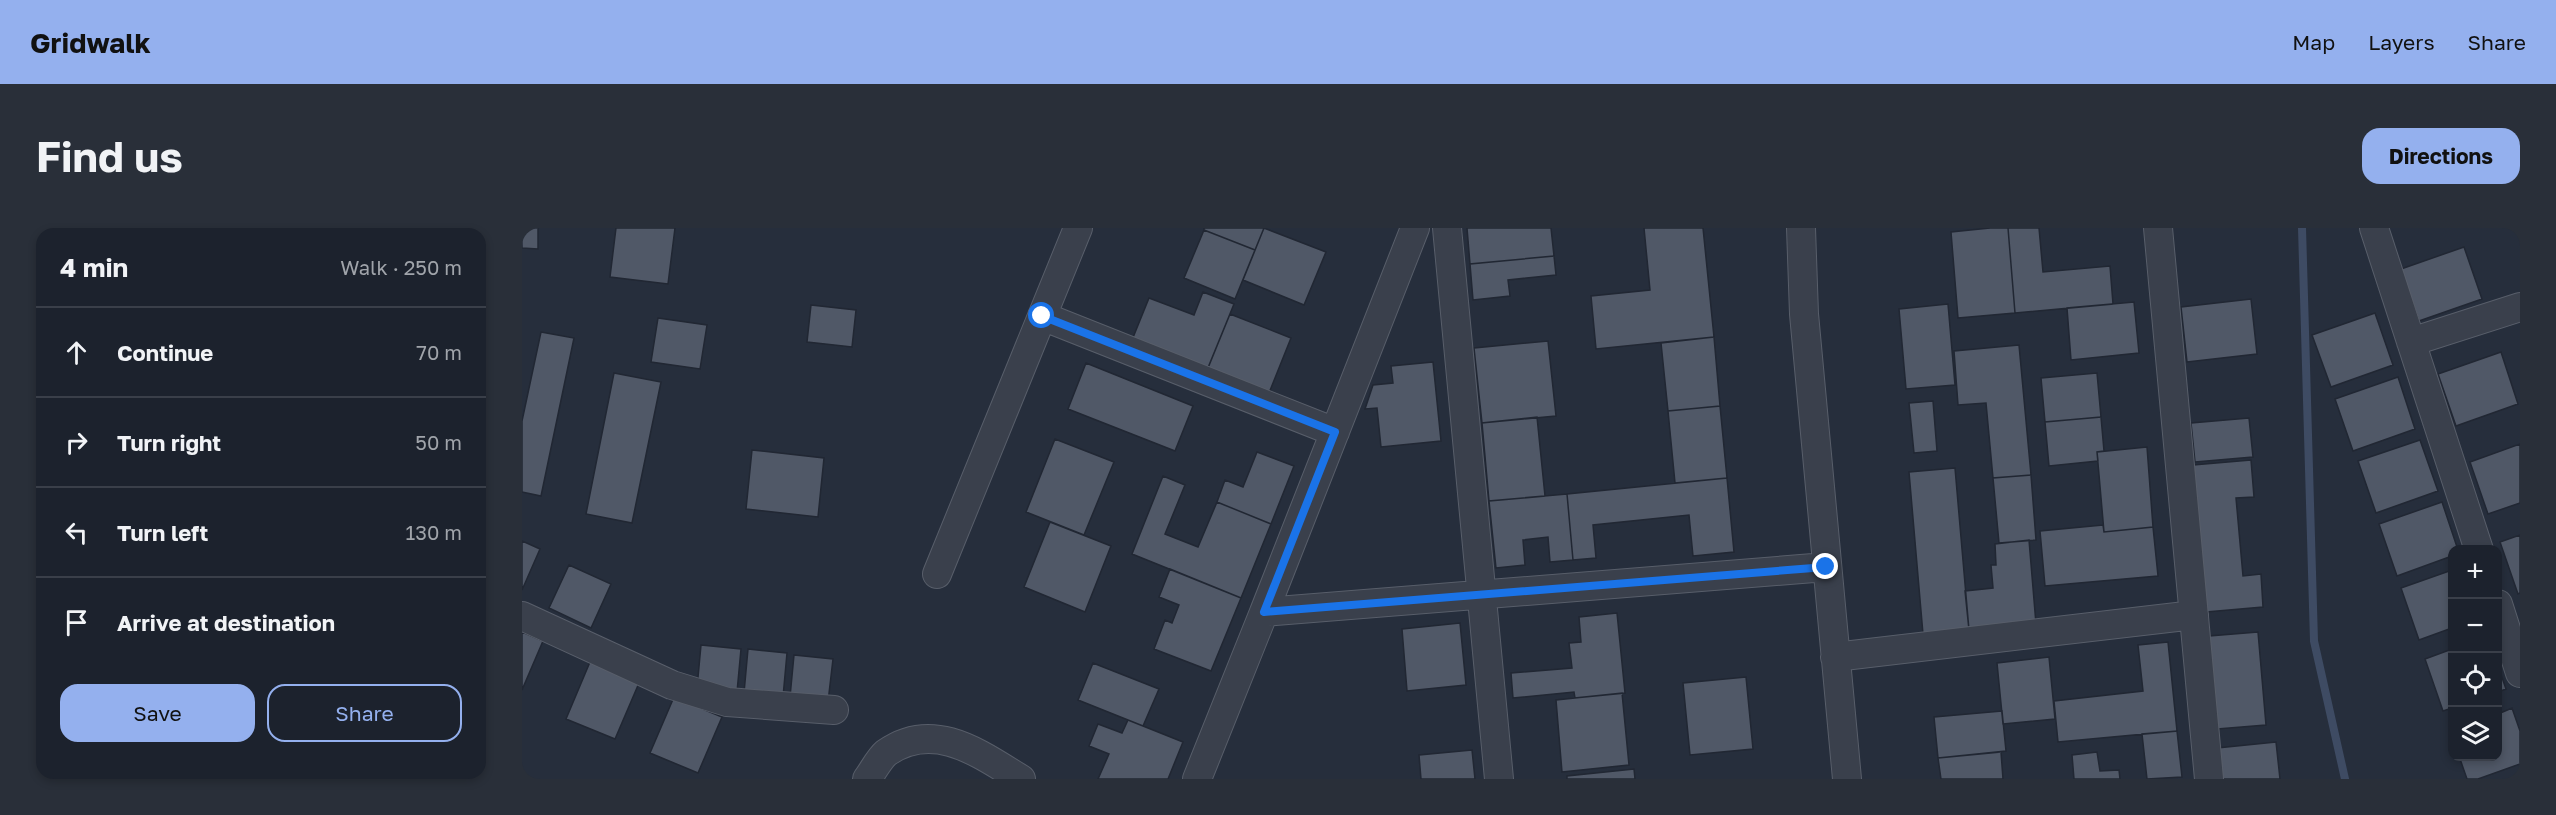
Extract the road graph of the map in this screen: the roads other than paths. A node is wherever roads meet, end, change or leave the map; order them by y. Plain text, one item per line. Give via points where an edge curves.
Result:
1 (1078, 228) edge
2 (1415, 228) edge
3 (1447, 228) edge
4 (1801, 228) edge
5 (2158, 228) edge
6 (2374, 228) edge
7 (2520, 307) edge
8 (1042, 316) junction
9 (2411, 342) junction
10 (1335, 432) junction
11 (2478, 545) edge
12 (1826, 567) junction
13 (937, 574) dead end
14 (1482, 595) junction
15 (1264, 612) junction
16 (522, 615) edge
17 (2194, 615) junction
18 (2502, 617) edge
19 (1835, 657) junction
20 (2520, 673) edge
21 (834, 710) dead end
22 (867, 779) edge
23 (1021, 779) edge
24 (1197, 779) edge
25 (1499, 779) edge
26 (1847, 779) edge
27 (2210, 779) edge

1 - 8 street
2 - 10 street
3 - 14 street
4 - 12 street via 1804,314
5 - 17 street
6 - 9 street
7 - 9 street
8 - 10 street
8 - 13 street
9 - 11 street
10 - 15 street
12 - 14 street
12 - 19 street
14 - 15 street
14 - 25 street
15 - 24 street
16 - 21 street via 672,685 727,702
17 - 19 street
17 - 27 street
18 - 20 street
19 - 26 street
22 - 23 street via 885,754 917,739 955,741

